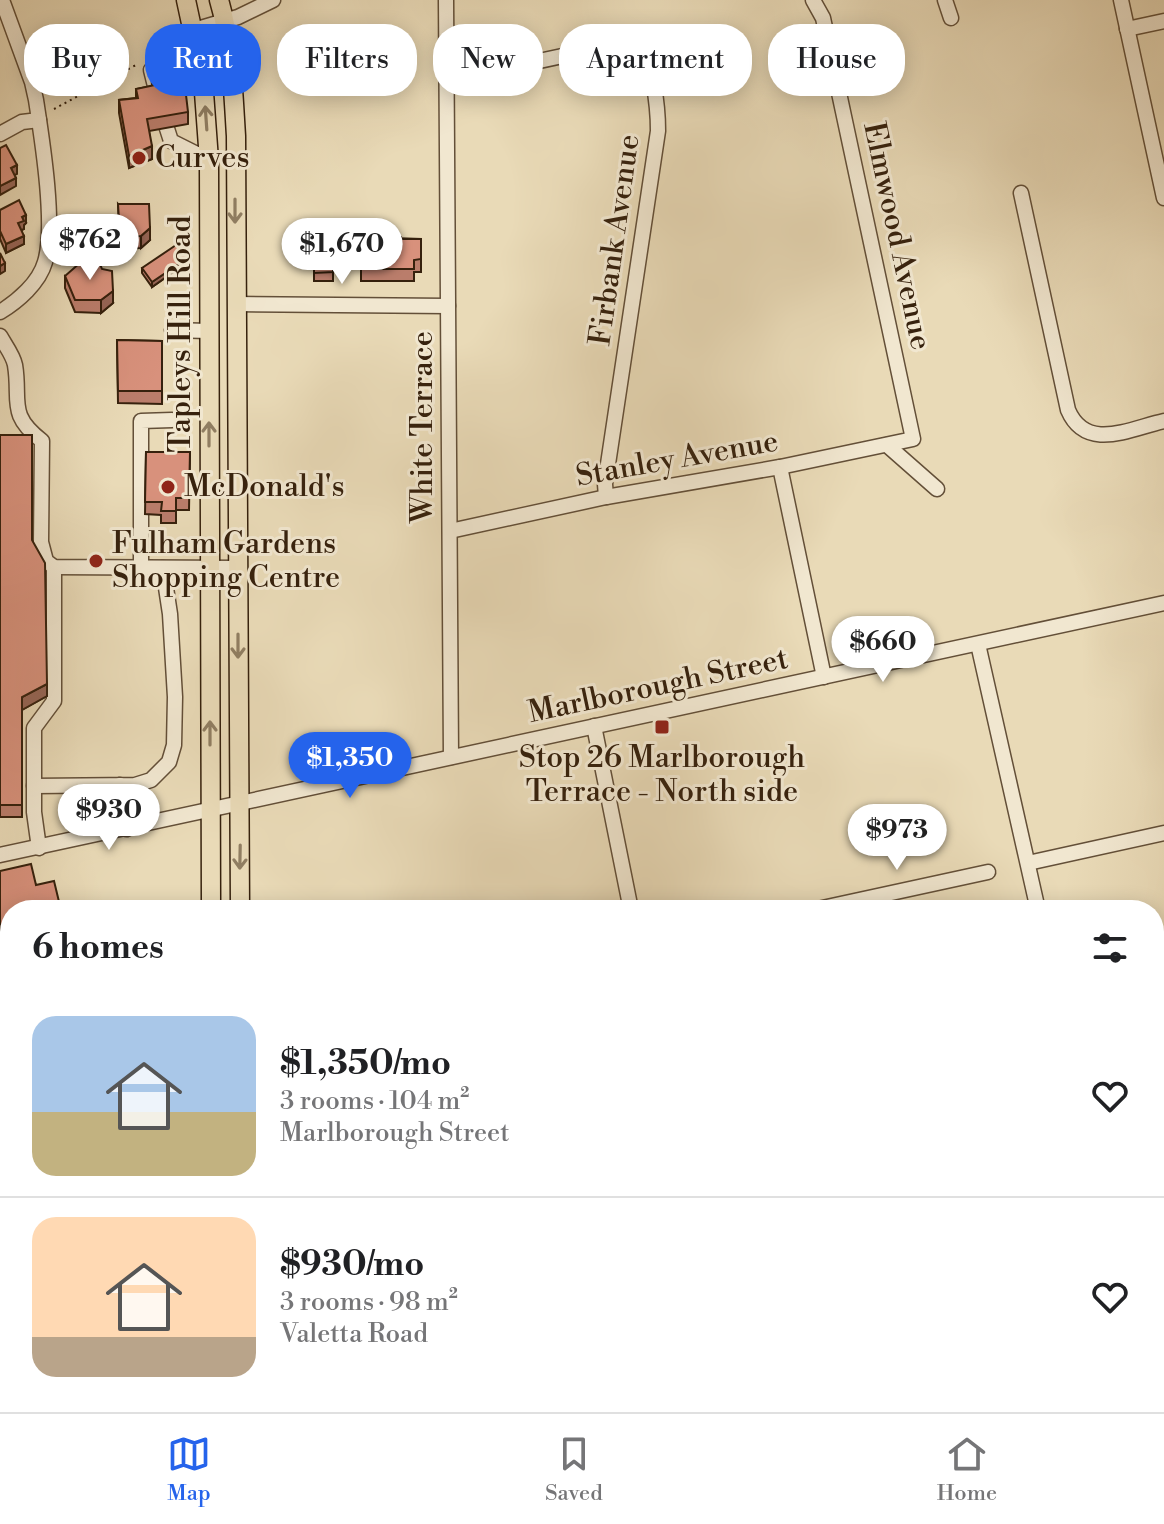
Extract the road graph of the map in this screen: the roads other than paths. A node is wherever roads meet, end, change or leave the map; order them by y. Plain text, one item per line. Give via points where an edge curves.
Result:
1 (2, 0) edge
2 (186, 0) edge
3 (219, 0) edge
4 (273, 0) edge
5 (446, 0) edge
6 (813, 0) edge
7 (945, 0) edge
8 (1121, 0) edge
9 (951, 18) dead end
10 (225, 21) junction
11 (1164, 21) edge
12 (192, 24) edge
13 (220, 24) edge
14 (446, 24) edge
15 (1127, 29) junction
16 (543, 60) edge
17 (157, 96) edge
18 (204, 96) edge
19 (447, 96) edge
20 (44, 116) junction
21 (0, 134) edge
22 (209, 160) junction
23 (1021, 193) dead end
24 (1164, 198) edge
25 (236, 304) junction
26 (448, 306) junction
27 (0, 312) edge
28 (172, 330) dead end
29 (208, 331) junction
30 (0, 336) edge
31 (172, 420) dead end
32 (1164, 421) edge
33 (913, 439) joint
34 (887, 445) junction
35 (780, 467) junction
36 (937, 489) dead end
37 (606, 497) junction
38 (450, 531) junction
39 (54, 567) junction
40 (141, 568) junction
41 (163, 568) junction
42 (209, 568) junction
43 (238, 568) junction
44 (1164, 603) edge
45 (978, 644) junction
46 (824, 677) junction
47 (594, 726) junction
48 (451, 757) junction
49 (120, 785) junction
50 (34, 786) junction
51 (240, 805) junction
52 (211, 811) junction
53 (127, 829) junction
54 (1164, 833) edge
55 (39, 848) junction
56 (0, 855) edge
57 (1028, 863) junction
58 (988, 872) dead end
59 (211, 900) edge
60 (240, 900) edge
61 (629, 900) edge
62 (859, 900) edge
63 (1036, 900) edge

1 - 20 street
2 - 12 main road, Tapleys Hill Road
3 - 10 main road, Tapleys Hill Road
4 - 10 street
5 - 14 street, White Terrace
6 - 33 street, Elmwood Avenue via 823,18
7 - 9 street
8 - 15 street
10 - 13 street
10 -> 25 main road, Tapleys Hill Road via 236,136
11 - 15 street
15 - 24 street
16 - 37 street, Firbank Avenue via 637,43 645,51 658,113
17 - 22 street via 171,141
22 -> 18 main road, Tapleys Hill Road
19 - 26 street, White Terrace
20 - 21 street
20 - 27 street via 50,232 45,263 32,285
22 - 29 main road, Tapleys Hill Road
23 - 32 street via 1073,422 1098,436
25 - 26 street
25 - 43 main road, Tapleys Hill Road
26 - 38 street, White Terrace
28 - 29 street
42 -> 29 main road, Tapleys Hill Road
30 - 39 street via 14,362 18,410 26,429 42,441 42,552
31 - 40 street via 141,421
33 - 34 street, Stanley Avenue
34 - 35 street, Stanley Avenue
34 - 36 street
35 - 37 street, Stanley Avenue
35 - 46 street
37 - 38 street, Stanley Avenue
38 - 48 street, White Terrace
39 - 40 street
39 - 50 street via 55,690 52,704 34,728
40 - 41 street
41 - 42 street
41 - 49 street via 175,697 173,752 164,770 151,780
42 - 43 street
52 -> 42 main road, Tapleys Hill Road
43 -> 51 main road, Tapleys Hill Road
44 - 45 street, Marlborough Street
45 - 46 street, Marlborough Street
45 - 57 street
46 - 47 street, Marlborough Street
47 - 48 street, Marlborough Street
47 - 61 street
48 - 51 street, Marlborough Street
49 - 50 street
49 - 53 street
50 - 55 street
51 - 52 street, Marlborough Street
51 -> 60 main road, Tapleys Hill Road
52 - 53 street, Marlborough Street
52 - 59 main road, Tapleys Hill Road
53 - 55 street, Marlborough Street
54 - 57 street
55 - 56 street, Marlborough Street
57 - 63 street
58 - 62 street

